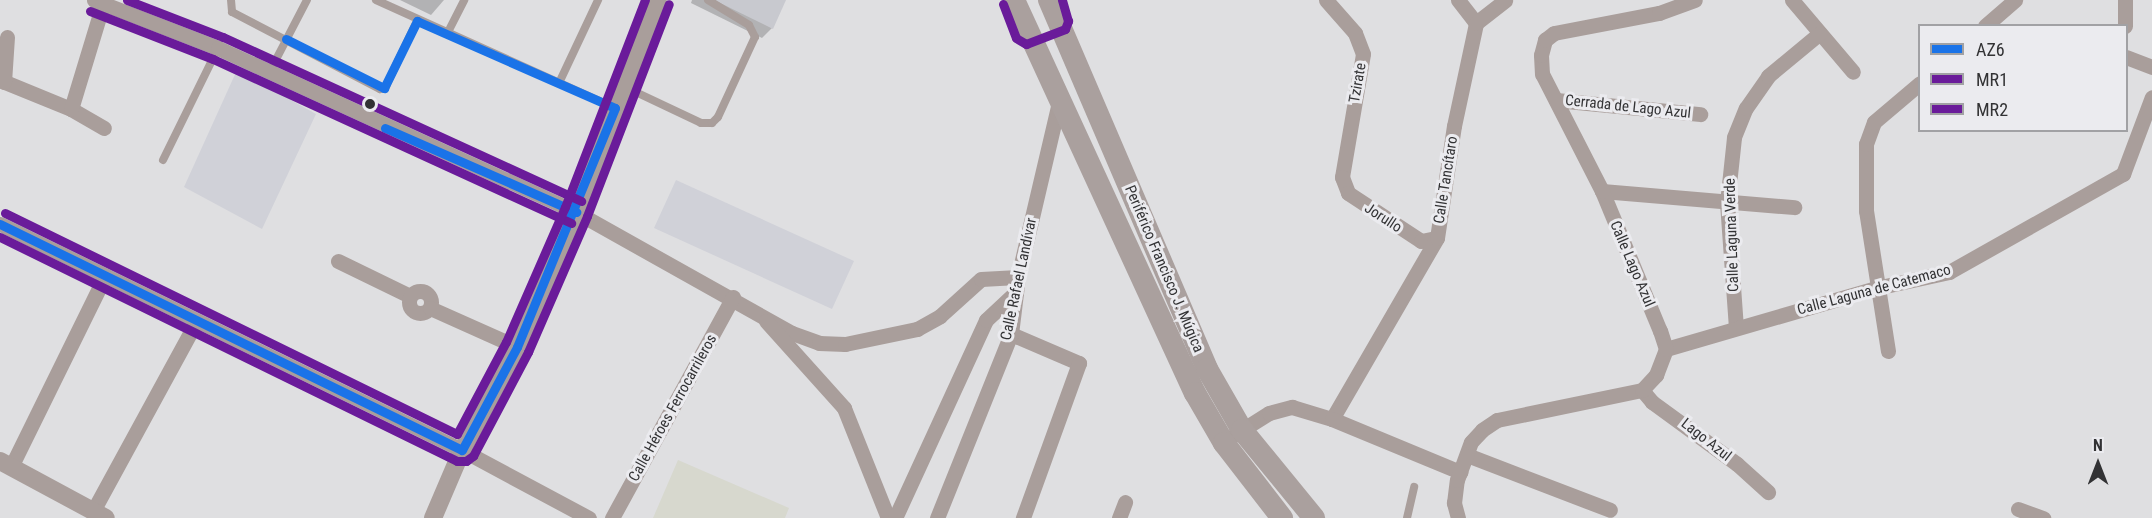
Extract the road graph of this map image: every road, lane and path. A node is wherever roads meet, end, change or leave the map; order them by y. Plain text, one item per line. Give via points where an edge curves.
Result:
1 (231, 0) edge
2 (307, 0) edge
3 (376, 0) edge
4 (464, 0) edge
5 (598, 0) edge
6 (658, 0) edge
7 (708, 0) edge
8 (1014, 0) edge
9 (1326, 0) edge
10 (1458, 0) edge
11 (1505, 0) edge
12 (1695, 0) edge
13 (1792, 0) edge
14 (2015, 0) edge
15 (2125, 0) edge
16 (98, 2) edge
17 (1051, 7) edge
18 (417, 21) junction
19 (1476, 23) junction
20 (1987, 24) edge
21 (2125, 24) edge
22 (1026, 32) junction
23 (1820, 33) junction
24 (447, 34) junction
25 (7, 37) dead end
26 (286, 39) junction
27 (218, 48) junction
28 (2128, 57) edge
29 (2152, 67) edge
30 (1853, 72) dead end
31 (269, 74) junction
32 (2, 81) edge
33 (559, 83) junction
34 (1918, 85) edge
35 (624, 86) junction
36 (2152, 98) edge
37 (1557, 100) junction
38 (1059, 102) junction
39 (615, 108) junction
40 (71, 109) junction
41 (1700, 114) dead end
42 (104, 128) dead end
43 (2145, 128) edge
44 (163, 160) dead end
45 (1342, 177) joint
46 (1602, 190) junction
47 (1728, 203) junction
48 (1794, 207) dead end
49 (576, 212) junction
50 (0, 225) edge
51 (1437, 238) junction
52 (338, 261) dead end
53 (105, 276) junction
54 (1017, 284) junction
55 (1876, 288) junction
56 (733, 297) junction
57 (762, 316) junction
58 (196, 322) junction
59 (1736, 328) junction
60 (1011, 334) junction
61 (517, 347) junction
62 (1666, 349) junction
63 (1888, 351) dead end
64 (1642, 390) junction
65 (1332, 419) junction
66 (1233, 436) junction
67 (462, 450) junction
68 (1467, 455) junction
69 (6, 464) edge
70 (1460, 472) junction
71 (1414, 487) dead end
72 (1768, 492) dead end
73 (1125, 502) dead end
74 (2018, 509) dead end
75 (1610, 510) dead end
76 (99, 514) edge
77 (433, 518) edge
78 (589, 518) edge
79 (612, 518) edge
80 (888, 518) edge
81 (895, 518) edge
82 (937, 518) edge
83 (1023, 518) edge
84 (1119, 518) edge
85 (1282, 518) edge
86 (1314, 518) edge
87 (1407, 518) edge
88 (1458, 518) edge
89 (2043, 518) edge

1 - 26 lane via 232,12
2 - 26 lane
3 - 18 lane
4 - 24 lane
5 - 33 lane
6 - 35 street
7 - 35 lane via 749,25 755,37 718,117 712,123 701,123
8 - 22 main road, Periférico Francisco J. Múgica
9 - 45 street, Tzirate via 1355,33 1363,54
10 - 19 street
11 - 19 street
12 - 37 street, Calle Lago Azul via 1659,13 1554,33 1545,40 1541,55 1542,74
13 - 23 street
14 - 20 street
15 - 21 street
16 - 27 street
16 - 40 street
17 - 22 main road
17 - 66 main road, Periférico Francisco J. Múgica
18 - 24 lane
18 - 26 lane via 384,88
19 - 51 street, Calle Tancítaro via 1454,126
22 - 38 main road, Periférico Francisco J. Múgica
23 - 30 street
23 - 47 street, Calle Laguna Verde via 1768,76 1746,108 1734,137
24 - 33 lane
25 - 32 street
26 - 31 lane
27 - 31 street
27 - 44 lane
28 - 29 street
31 - 49 street
32 - 40 street
33 - 39 lane
34 - 55 street via 1874,122 1866,144 1866,211
35 - 39 street
36 - 43 street, Calle Laguna de Catemaco
37 - 41 street, Cerrada de Lago Azul
37 - 46 street, Calle Lago Azul
38 - 54 street, Calle Rafael Landívar
38 - 66 main road, Periférico Francisco J. Múgica via 1185,374
39 - 49 street
40 - 42 street
43 - 55 street, Calle Laguna de Catemaco via 2123,174 1949,272
45 - 51 street, Jorullo via 1348,193 1377,215 1420,241
46 - 47 street
46 - 62 street, Calle Lago Azul
47 - 48 street
47 - 59 street, Calle Laguna Verde
49 - 56 street
49 - 61 street
50 - 53 street
51 - 65 street, Calle Tancítaro
52 - 61 street via 410,296 416,291 429,295 430,308
53 - 58 street
53 - 69 street
54 - 57 street via 981,279 940,316 889,338 845,344 819,343
54 - 60 street, Calle Rafael Landívar
54 - 81 street via 986,320
55 - 59 street, Calle Laguna de Catemaco
55 - 63 street
56 - 57 street
56 - 79 street, Calle Héroes Ferrocarrileros
57 - 80 street via 844,408
58 - 67 street
58 - 76 street
59 - 62 street, Calle Laguna de Catemaco
60 - 82 street, Calle Rafael Landívar
60 - 83 street via 1079,363
61 - 67 street
62 - 64 street via 1656,375
64 - 68 street via 1497,420 1471,442
64 - 72 street, Lago Azul via 1652,402 1737,464
65 - 66 street via 1292,407 1269,413
65 - 70 street
66 - 85 main road, Periférico Francisco J. Múgica
66 - 86 main road, Periférico Francisco J. Múgica
67 - 77 street
67 - 78 street
68 - 70 street
68 - 75 street
69 - 76 street
70 - 88 street via 1454,496
71 - 87 lane
73 - 84 street
74 - 89 street

